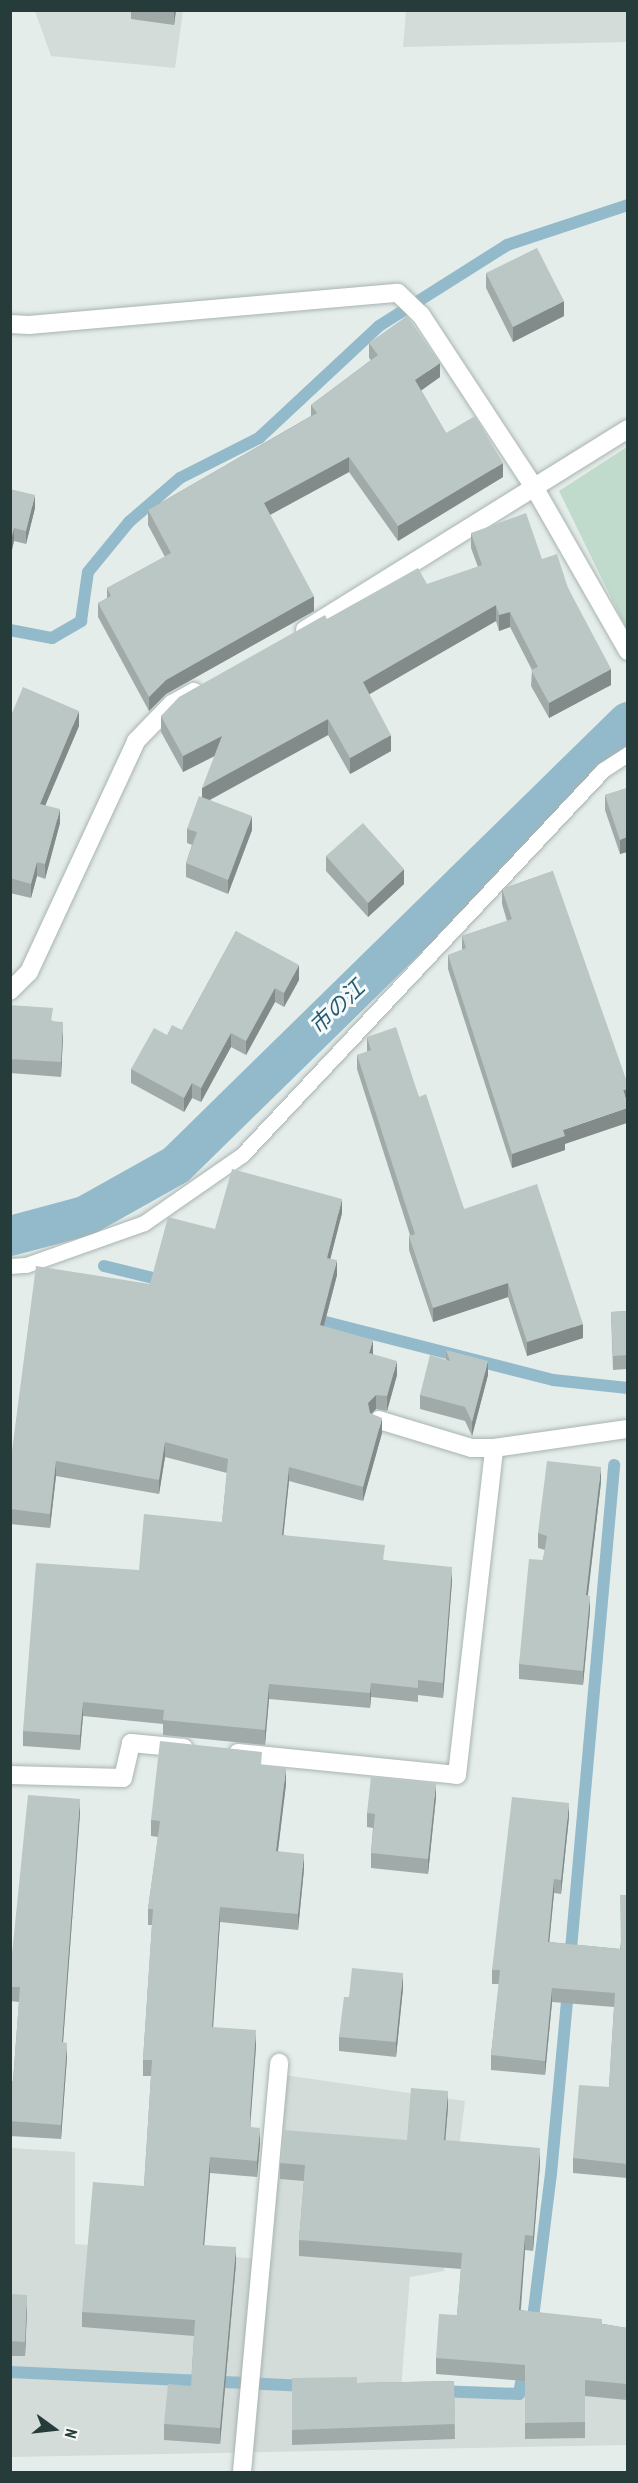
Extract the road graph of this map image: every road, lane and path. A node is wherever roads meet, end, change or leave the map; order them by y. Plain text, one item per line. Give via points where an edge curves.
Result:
1 (10, 324) edge
2 (627, 429) edge
3 (534, 487) junction
4 (292, 637) edge
5 (627, 651) edge
6 (213, 682) edge
7 (627, 754) edge
8 (10, 991) edge
9 (10, 1266) edge
10 (379, 1420) edge
11 (627, 1429) edge
12 (494, 1448) junction
13 (201, 1749) edge
14 (224, 1752) edge
15 (10, 1775) edge
16 (279, 2063) dead end
17 (242, 2472) edge

1 - 3 street via 29,326 398,293 421,315
2 - 3 street
3 - 4 street
3 - 5 street
6 - 8 street via 172,704 136,741 29,972
7 - 9 lane via 603,770 242,1155 144,1222 26,1265
10 - 12 street via 472,1448
11 - 12 street
12 - 14 street via 457,1775
13 - 15 street via 131,1743 123,1778
16 - 17 street

